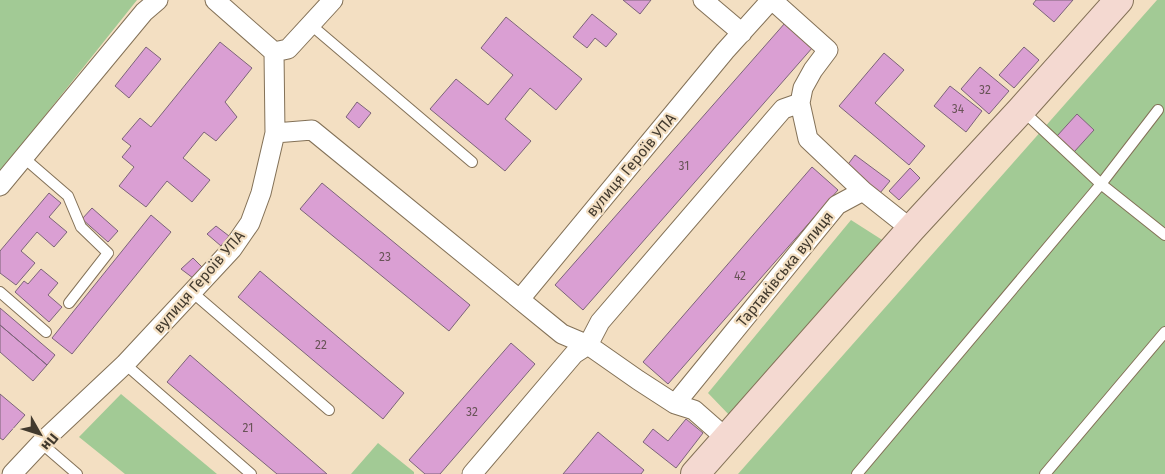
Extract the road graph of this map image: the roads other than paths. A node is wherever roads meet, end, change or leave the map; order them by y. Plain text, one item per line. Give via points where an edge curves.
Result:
1 (158, 0) edge
2 (215, 0) edge
3 (333, 0) edge
4 (702, 0) edge
5 (771, 0) edge
6 (1119, 0) edge
7 (311, 25) junction
8 (742, 33) junction
9 (274, 52) junction
10 (800, 103) junction
11 (1021, 110) junction
12 (1158, 110) dead end
13 (276, 133) junction
14 (24, 158) junction
15 (472, 162) dead end
16 (1102, 184) junction
17 (0, 186) edge
18 (862, 191) junction
19 (911, 229) junction
20 (1165, 235) edge
21 (0, 292) edge
22 (192, 292) junction
23 (520, 299) junction
24 (69, 304) dead end
25 (46, 332) dead end
26 (1165, 332) edge
27 (588, 345) junction
28 (125, 364) junction
29 (675, 404) junction
30 (328, 410) dead end
31 (727, 439) junction
32 (41, 442) junction
33 (12, 474) edge
34 (77, 474) edge
35 (251, 474) edge
36 (472, 474) edge
37 (695, 474) edge
38 (857, 474) edge
39 (1045, 474) edge

1 - 14 street via 144,12
2 - 9 street
3 - 7 street
4 - 8 street
5 - 8 street, вулиця Героїв УПА
5 - 10 street, вулиця Героїв УПА via 828,50 803,88
6 - 11 street
7 - 9 street via 288,49
7 - 15 lane
8 - 23 street, вулиця Героїв УПА
9 - 13 street, вулиця Героїв УПА
10 - 18 street via 808,139
10 - 27 street via 784,109 600,322
11 - 16 lane
11 - 19 street
12 - 16 lane
13 - 22 street, вулиця Героїв УПА via 250,223 232,249
13 - 23 street via 312,130
14 - 17 street
14 - 24 lane via 68,196 80,227 108,253
16 - 20 lane
16 - 38 lane
18 - 19 street
18 - 29 street, Тартаківська вулиця via 837,205
19 - 31 street
21 - 25 lane
22 - 28 street, вулиця Героїв УПА
22 - 30 lane
23 - 27 street via 562,334
26 - 39 lane
27 - 29 street
27 - 36 street via 574,354
28 - 32 street, вулиця Героїв УПА
28 - 35 lane
29 - 31 street via 694,410
31 - 37 street
32 - 33 street, вулиця Героїв УПА
32 - 34 lane

